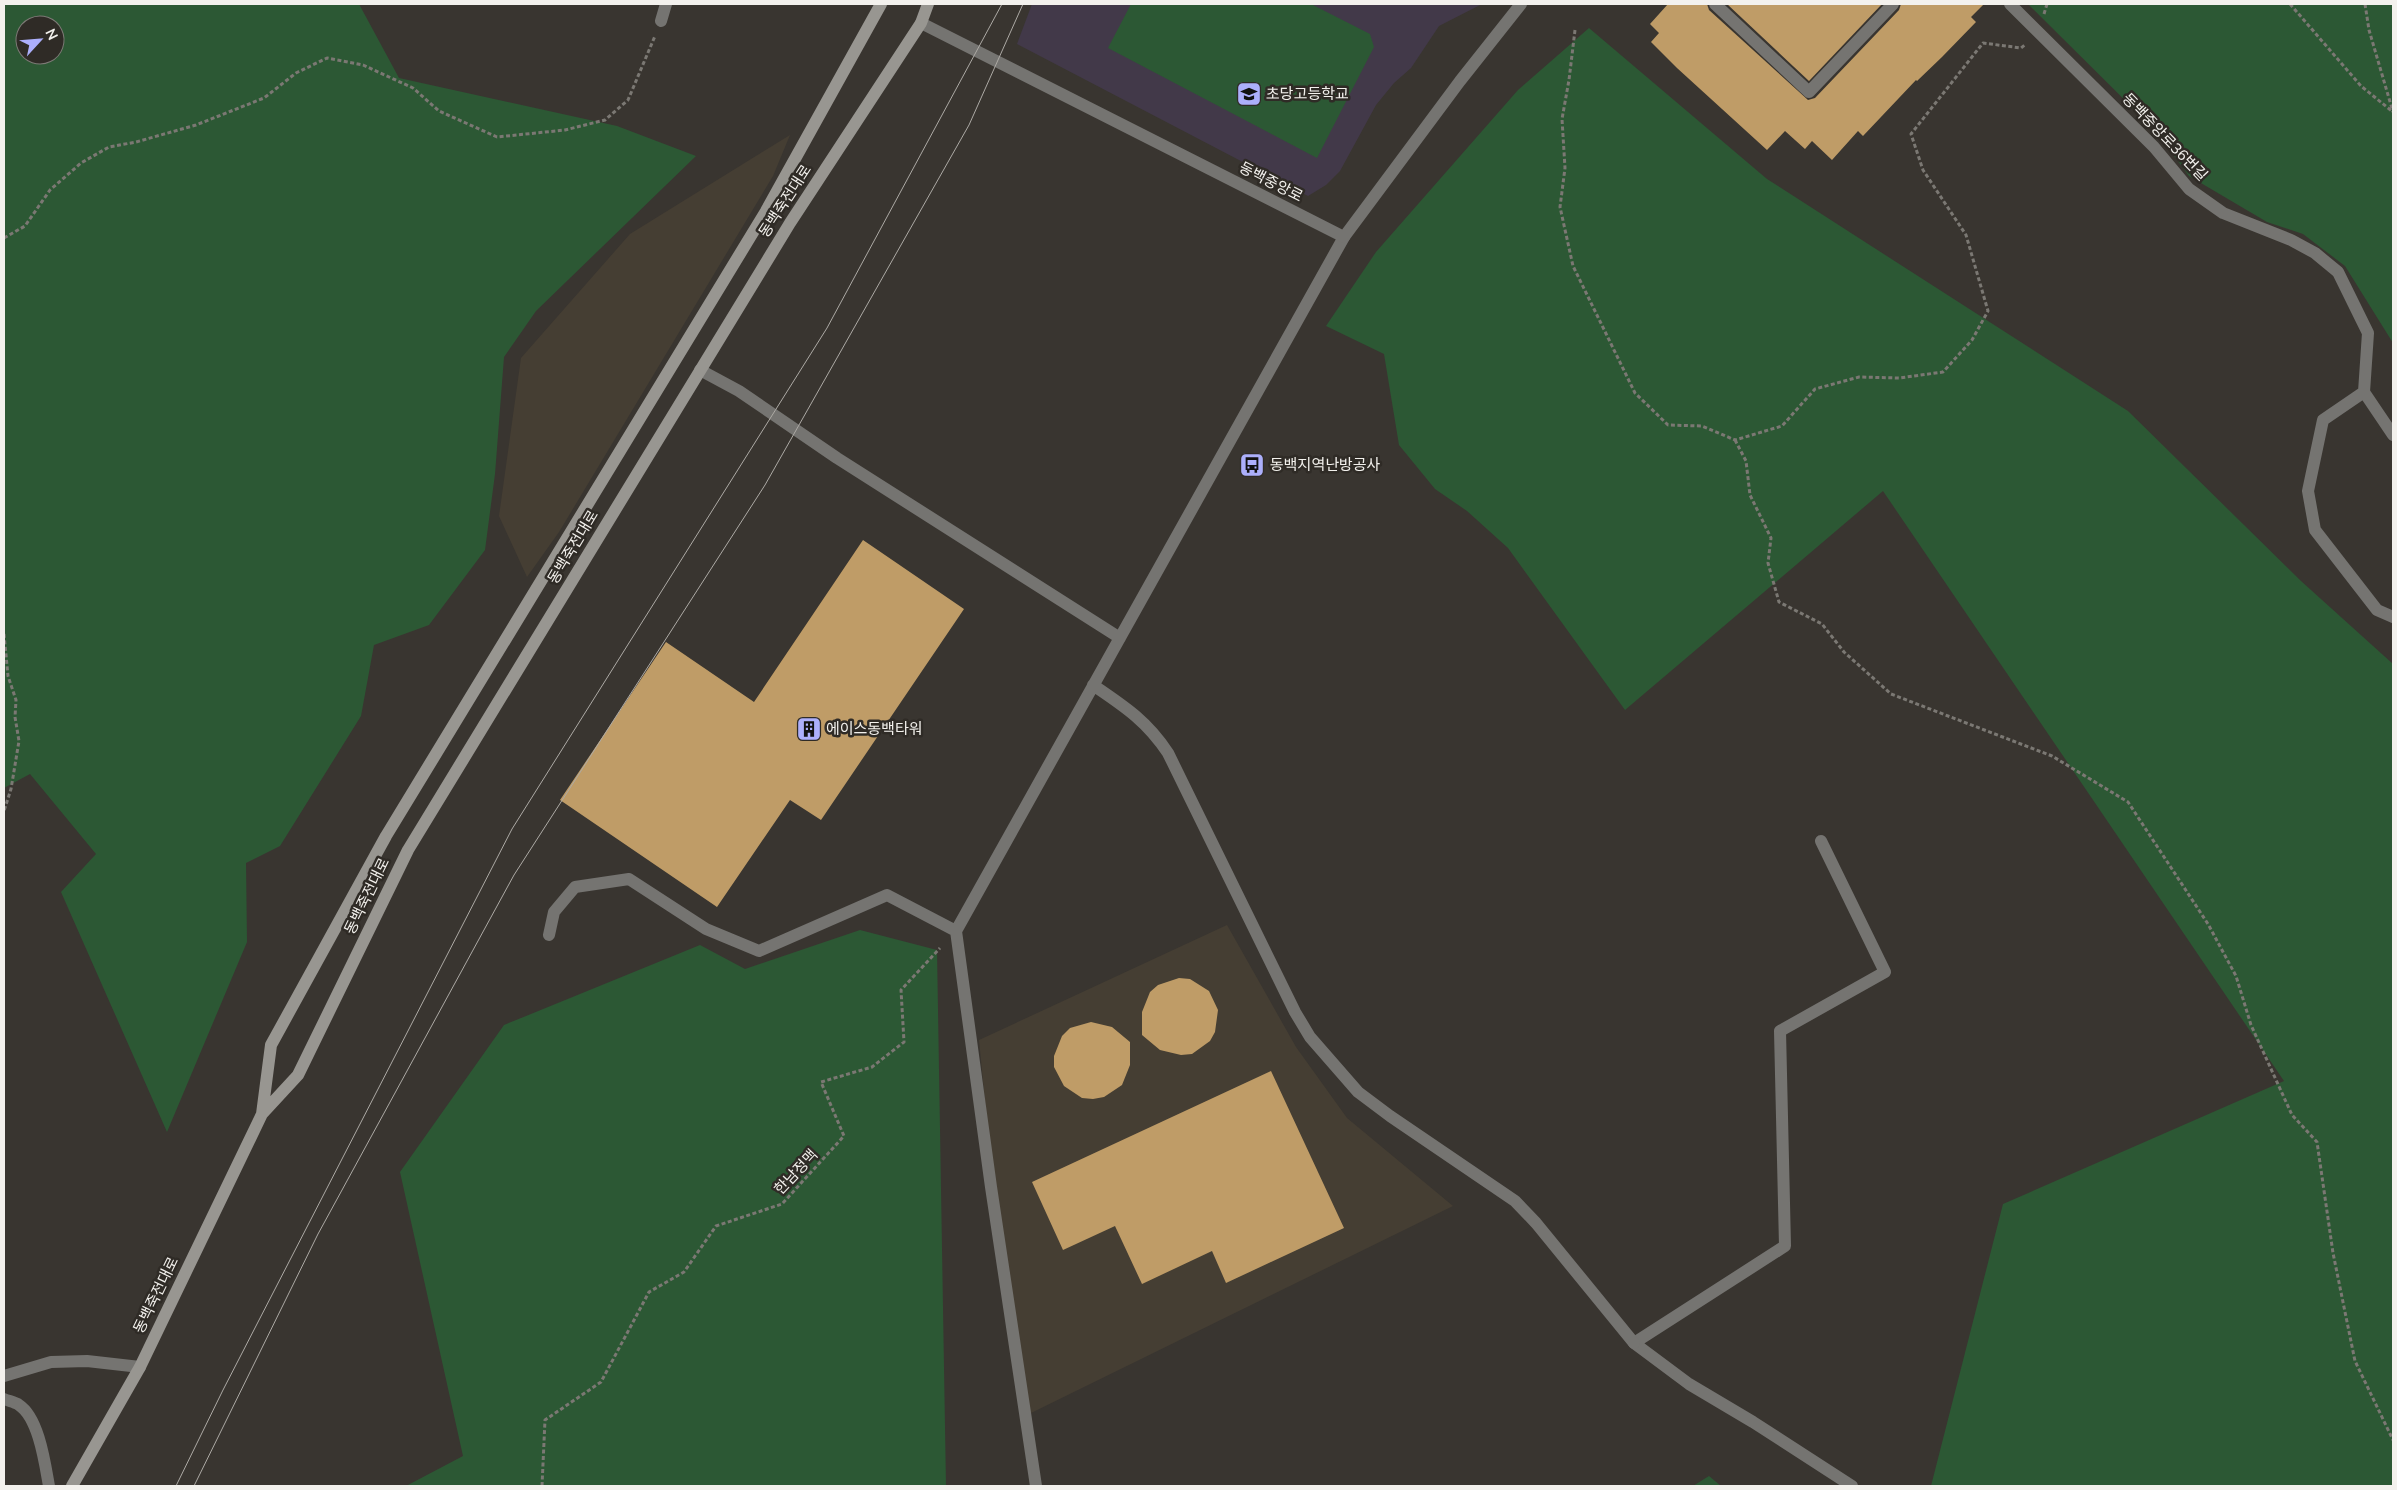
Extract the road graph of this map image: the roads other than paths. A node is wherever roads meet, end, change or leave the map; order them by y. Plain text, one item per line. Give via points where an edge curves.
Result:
1 (666, 4) edge
2 (881, 4) edge
3 (928, 4) edge
4 (1521, 4) edge
5 (1715, 4) edge
6 (1894, 4) edge
7 (2010, 4) edge
8 (661, 21) road end
9 (921, 23) junction
10 (1344, 237) junction
11 (700, 370) junction
12 (2364, 392) junction
13 (2393, 435) edge
14 (2393, 617) edge
15 (1120, 638) junction
16 (1093, 686) junction
17 (1821, 841) dead end
18 (956, 931) junction
19 (549, 935) dead end
20 (262, 1114) junction
21 (1634, 1343) junction
22 (140, 1367) junction
23 (4, 1376) edge
24 (4, 1399) edge
25 (50, 1486) edge
26 (72, 1486) edge
27 (1036, 1486) edge
28 (1852, 1486) edge

1 - 8 street
2 - 20 main road, 동백죽전대로 via 766,211 386,836 272,1045
3 - 9 main road, 동백죽전대로
4 - 10 street
5 - 6 street via 1809,92
7 - 12 street, 동백중앙로36번길 via 2154,147 2189,189 2223,213 2315,253 2338,272 2368,333
9 - 10 street, 동백중앙로
9 - 11 main road, 동백죽전대로 via 790,223
10 - 15 street
11 - 15 street via 739,391 837,458
11 - 20 main road, 동백죽전대로 via 408,850 298,1075
12 - 13 street
12 - 14 street via 2323,420 2308,491 2315,530 2377,610
15 - 16 street
16 - 18 street
16 - 21 street via 1134,712 1168,752 1294,1012 1333,1065 1358,1092 1390,1116 1515,1201
17 - 21 street via 1885,972 1780,1031 1785,1246
18 - 19 street via 887,896 759,951 706,929 629,879 575,887 554,912
18 - 27 street
20 - 22 main road, 동백죽전대로
21 - 28 street via 1689,1384
22 - 23 street via 87,1361 51,1362
22 - 26 main road, 동백죽전대로
24 - 25 street via 19,1405 29,1418 40,1443

